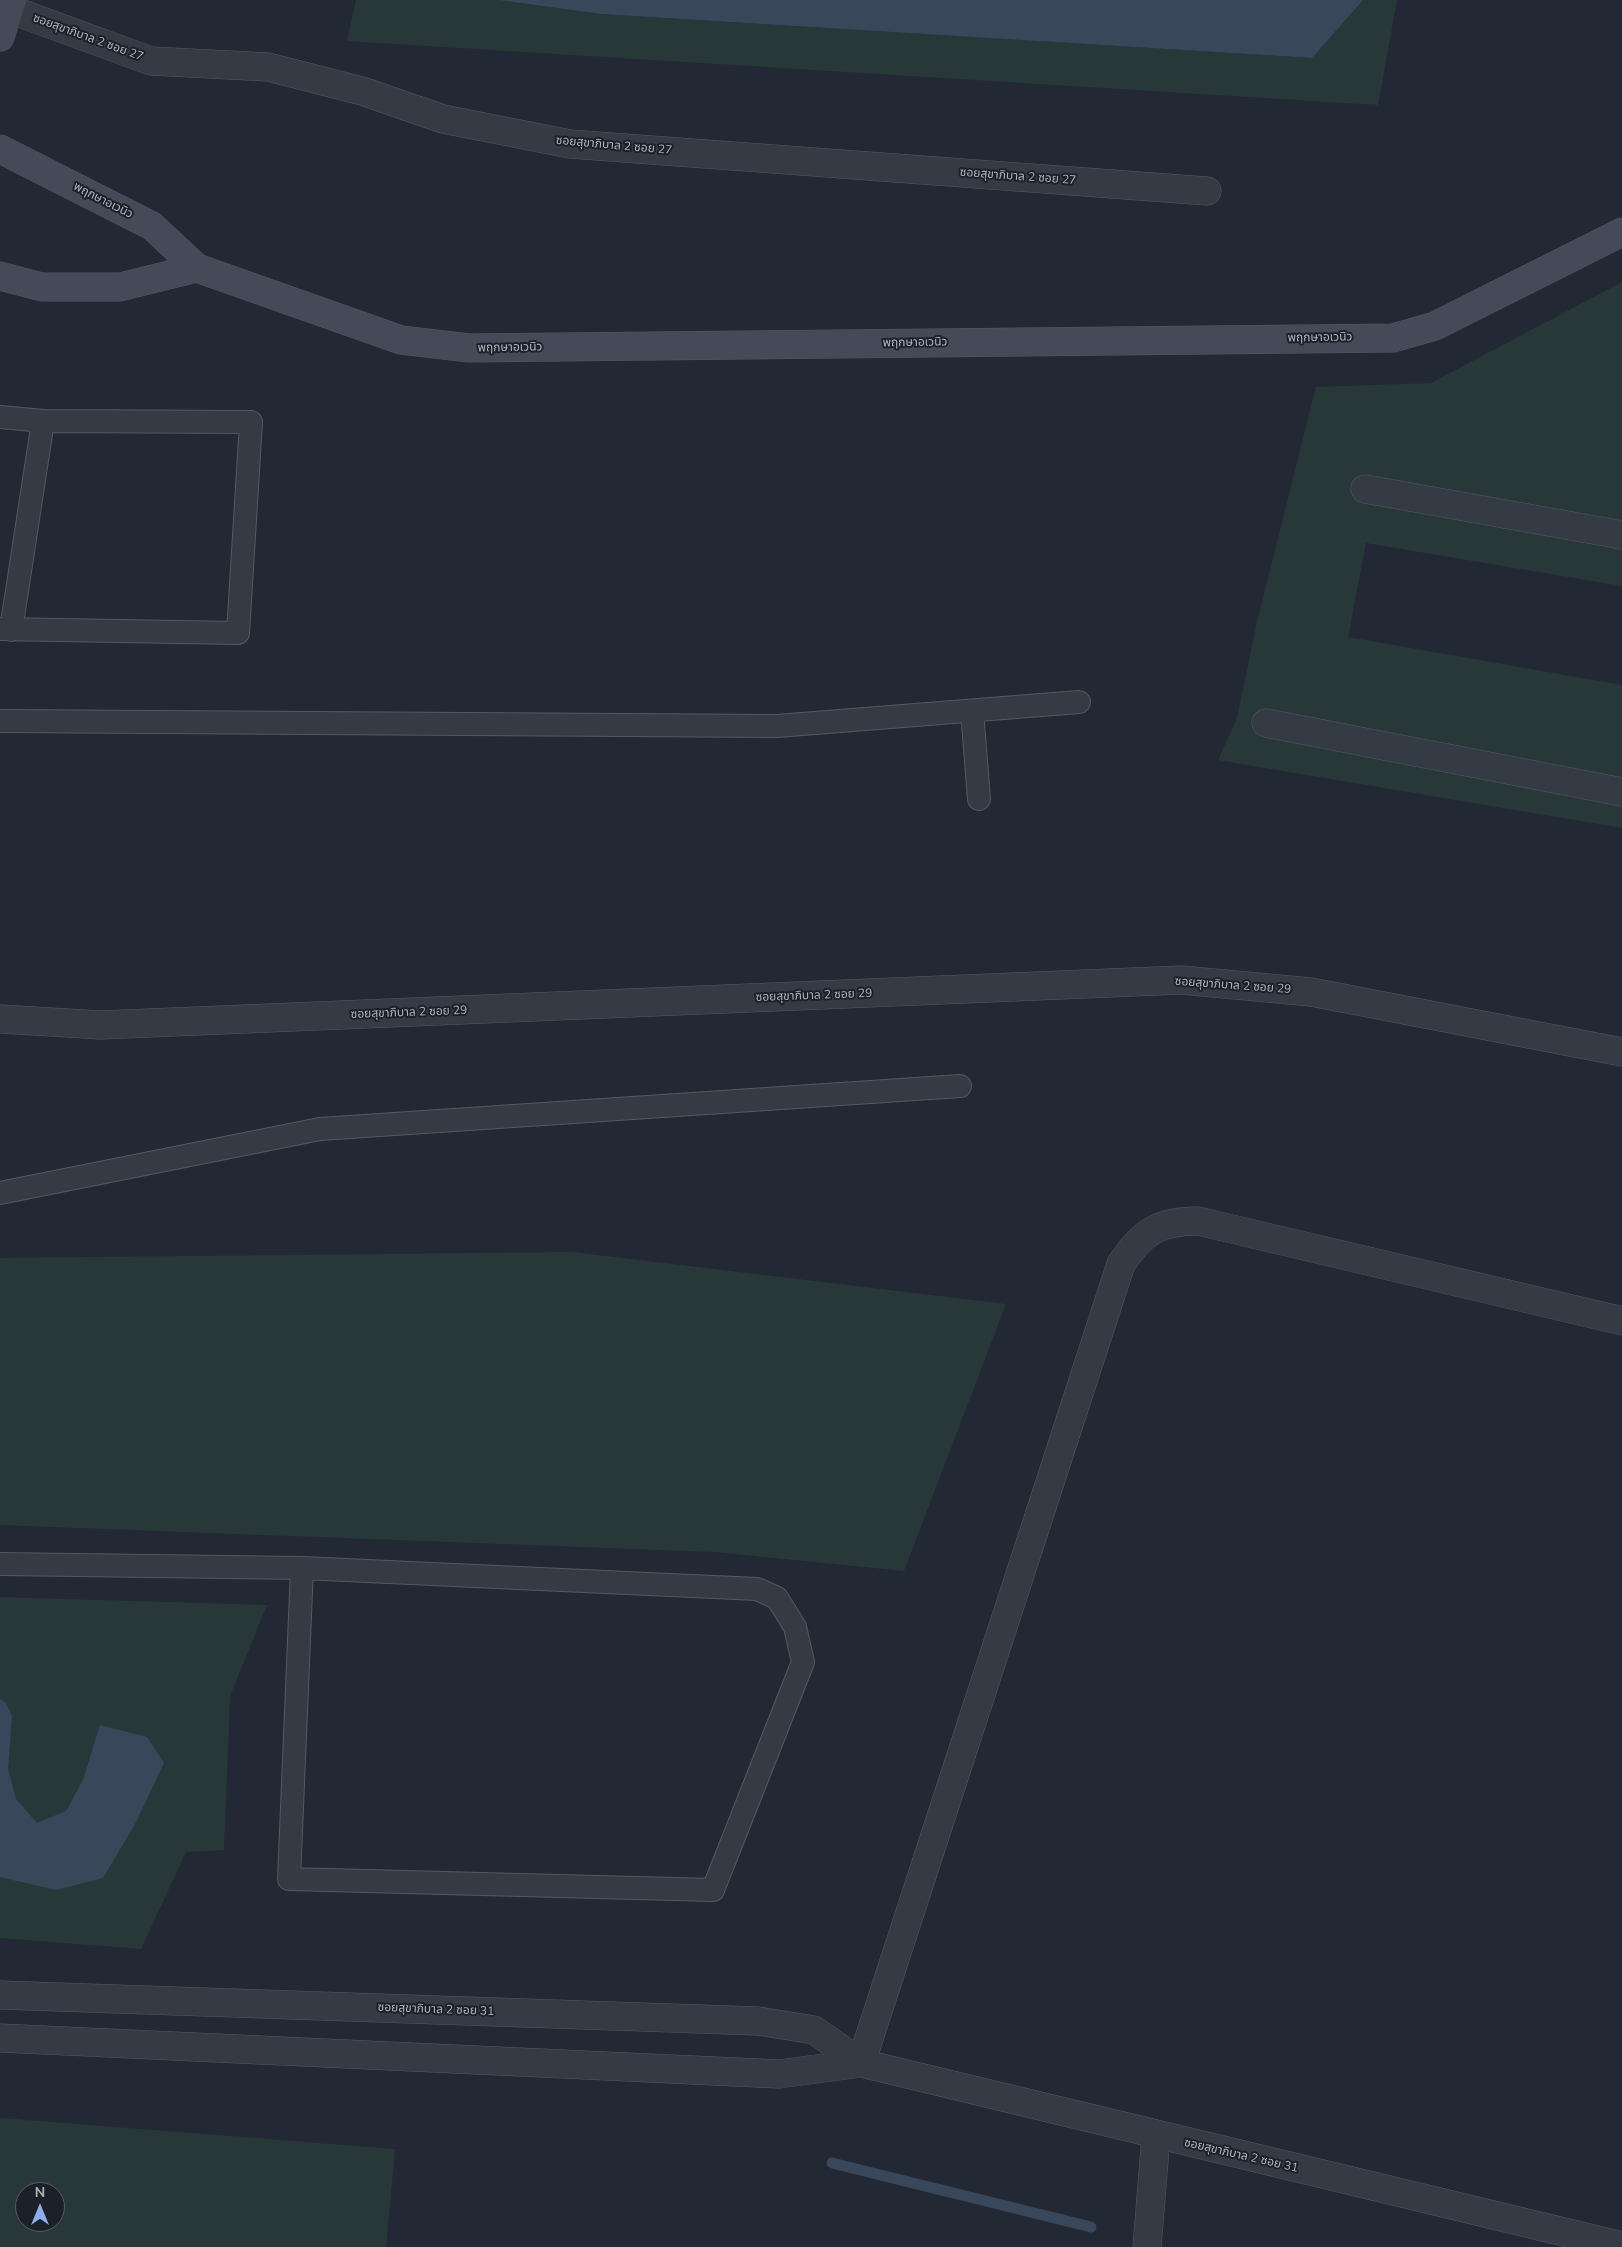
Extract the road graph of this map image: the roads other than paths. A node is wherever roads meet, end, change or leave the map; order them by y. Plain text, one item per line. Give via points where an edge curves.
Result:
1 (10, 4) edge
2 (0, 37) edge
3 (0, 149) edge
4 (1207, 191) dead end
5 (1622, 232) edge
6 (197, 268) junction
7 (0, 276) edge
8 (0, 417) edge
9 (44, 421) junction
10 (1365, 488) dead end
11 (1622, 534) edge
12 (5, 629) edge
13 (1079, 702) dead end
14 (972, 711) junction
15 (0, 721) edge
16 (1266, 723) dead end
17 (1622, 792) edge
18 (979, 799) dead end
19 (0, 1019) edge
20 (1622, 1052) edge
21 (960, 1086) dead end
22 (0, 1193) edge
23 (1622, 1321) edge
24 (0, 1564) edge
25 (302, 1568) junction
26 (0, 1994) edge
27 (0, 2038) edge
28 (861, 2063) junction
29 (1156, 2136) junction
30 (1622, 2246) edge
31 (1147, 2247) edge

1 - 2 street
1 - 4 street, ซอยสุขาภิบาล 2 ซอย 27 via 151,61 268,67 362,91 443,119 570,144
3 - 6 street, พฤกษาอเวนิว via 152,226
5 - 6 street, พฤกษาอเวนิว via 1435,326 1393,338 468,348 401,340
6 - 7 street via 120,287 42,287
8 - 9 lane
9 - 12 lane
9 - 12 lane via 251,422 238,633
10 - 11 street
13 - 14 lane
14 - 15 lane via 777,726
14 - 18 lane
16 - 17 street
19 - 20 street, ซอยสุขาภิบาล 2 ซอย 29 via 101,1025 1181,980 1311,992
21 - 22 lane via 320,1129
23 - 28 street via 1198,1221 1177,1221 1150,1232 1134,1244 1114,1283
24 - 25 lane
25 - 25 lane via 289,1879 713,1890 802,1662 795,1627 777,1598 757,1590
26 - 28 street, ซอยสุขาภิบาล 2 ซอย 31 via 758,2021 814,2030
27 - 28 street, ซอยสุขาภิบาล 2 ซอย 31 via 779,2074
28 - 29 street, ซอยสุขาภิบาล 2 ซอย 31
29 - 30 street, ซอยสุขาภิบาล 2 ซอย 31
29 - 31 street

